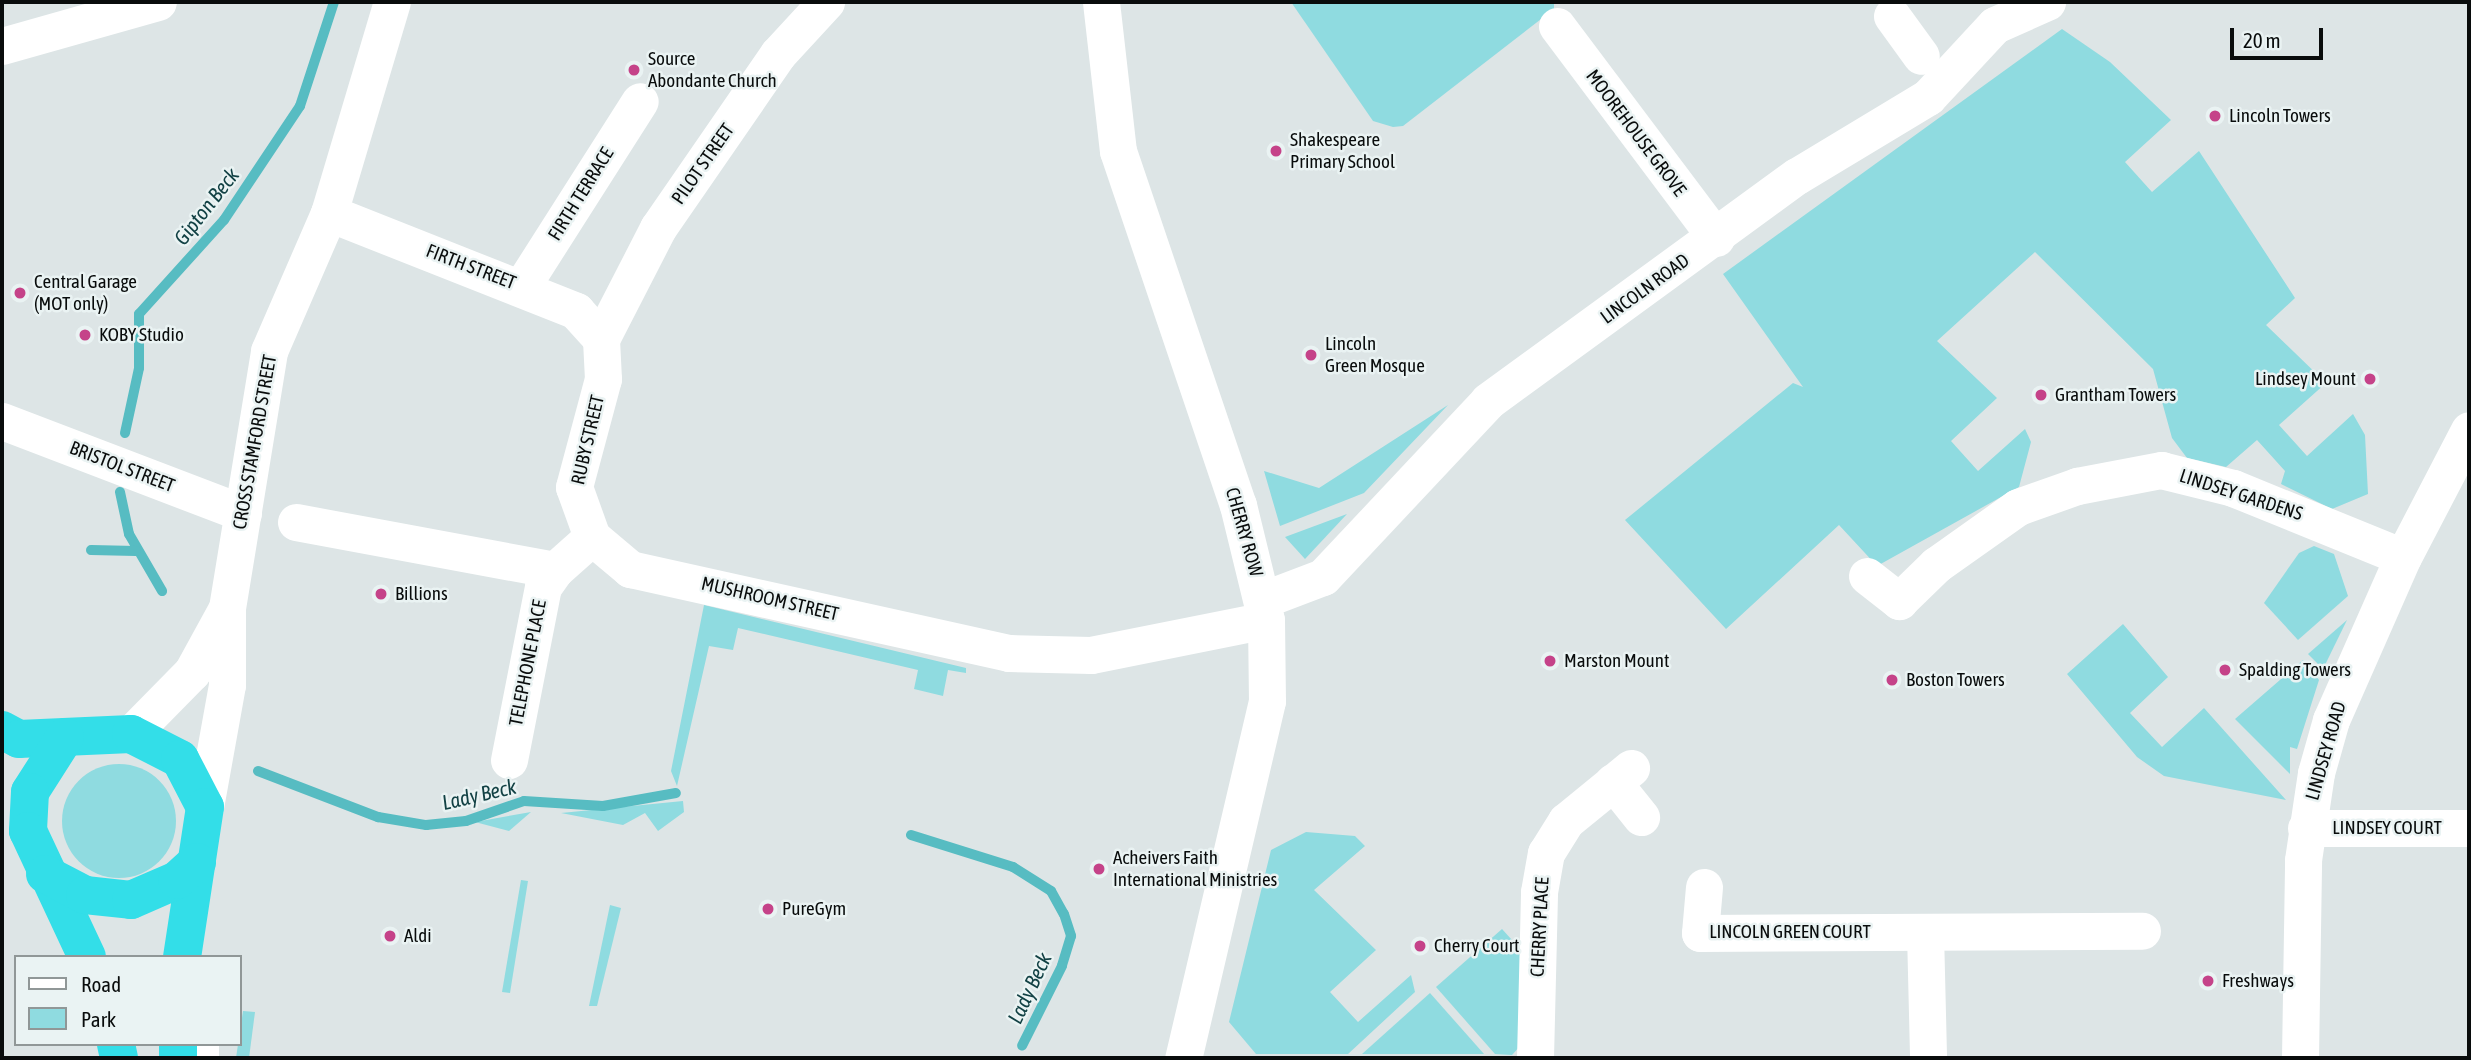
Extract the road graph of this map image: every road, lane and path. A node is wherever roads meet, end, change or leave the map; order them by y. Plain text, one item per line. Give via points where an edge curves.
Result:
1 (158, 2) edge
2 (393, 2) edge
3 (826, 2) edge
4 (2048, 2) edge
5 (1100, 8) edge
6 (1892, 16) dead end
7 (1557, 26) dead end
8 (2, 46) edge
9 (1921, 56) dead end
10 (640, 101) dead end
11 (330, 214) junction
12 (1716, 238) junction
13 (522, 286) junction
14 (601, 339) junction
15 (2, 421) edge
16 (2467, 439) edge
17 (243, 513) junction
18 (296, 522) dead end
19 (592, 537) junction
20 (2403, 557) junction
21 (555, 570) junction
22 (1867, 576) dead end
23 (227, 608) junction
24 (1264, 610) junction
25 (2, 730) edge
26 (131, 734) junction
27 (65, 737) junction
28 (509, 760) dead end
29 (205, 807) junction
30 (1642, 817) dead end
31 (2, 820) edge
32 (2306, 828) junction
33 (2469, 828) edge
34 (197, 862) junction
35 (42, 869) junction
36 (1704, 887) dead end
37 (185, 909) junction
38 (2142, 931) dead end
39 (1925, 932) junction
40 (86, 955) edge
41 (182, 955) edge
42 (194, 955) edge
43 (1182, 1058) edge
44 (1535, 1058) edge
45 (1928, 1058) edge
46 (2300, 1058) edge

1 - 8 street
2 - 11 street, CROSS STAMFORD STREET
3 - 14 street, PILOT STREET via 778,54 658,229
4 - 12 street, LINCOLN ROAD via 1994,25 1928,97 1797,176
5 - 24 street, CHERRY ROW via 1118,150 1238,505
6 - 9 street
7 - 12 street, MOOREHOUSE GROVE
10 - 13 street, FIRTH TERRACE
11 - 13 street, FIRTH STREET
11 - 17 street, CROSS STAMFORD STREET via 269,351
12 - 24 street, LINCOLN ROAD via 1467,418 1323,577
13 - 14 street, FIRTH STREET via 576,311
14 - 19 street, RUBY STREET via 603,379 574,487
15 - 17 street, BRISTOL STREET
16 - 20 street, LINDSEY ROAD
17 - 23 street, CROSS STAMFORD STREET
18 - 21 street
19 - 21 street
19 - 24 street, MUSHROOM STREET via 630,569 1009,653 1091,655
20 - 22 street, LINDSEY GARDENS via 2233,488 2161,470 2088,483 2018,507 1936,565 1899,601
20 - 32 street, LINDSEY ROAD via 2331,720
21 - 28 street, TELEPHONE PLACE via 543,587
23 - 26 street, CROSS STAMFORD STREET via 192,672
23 - 29 street, CROSS STAMFORD STREET via 227,685
24 - 43 street, CHERRY ROW via 1267,701
25 - 27 highway via 19,739
26 - 27 highway
26 - 29 highway via 180,759
27 - 35 highway via 30,792 28,831
29 - 34 highway
30 - 44 street, CHERRY PLACE via 1622,775 1566,821 1546,853 1539,892
31 - 35 highway
32 - 33 street, LINDSEY COURT
32 - 46 street, LINDSEY ROAD
34 - 35 highway via 177,880 131,900 85,895
34 - 37 highway
35 - 40 highway
36 - 39 street, LINCOLN GREEN COURT via 1700,933
37 - 41 highway
37 - 42 street
38 - 39 street, LINCOLN GREEN COURT
39 - 45 street

